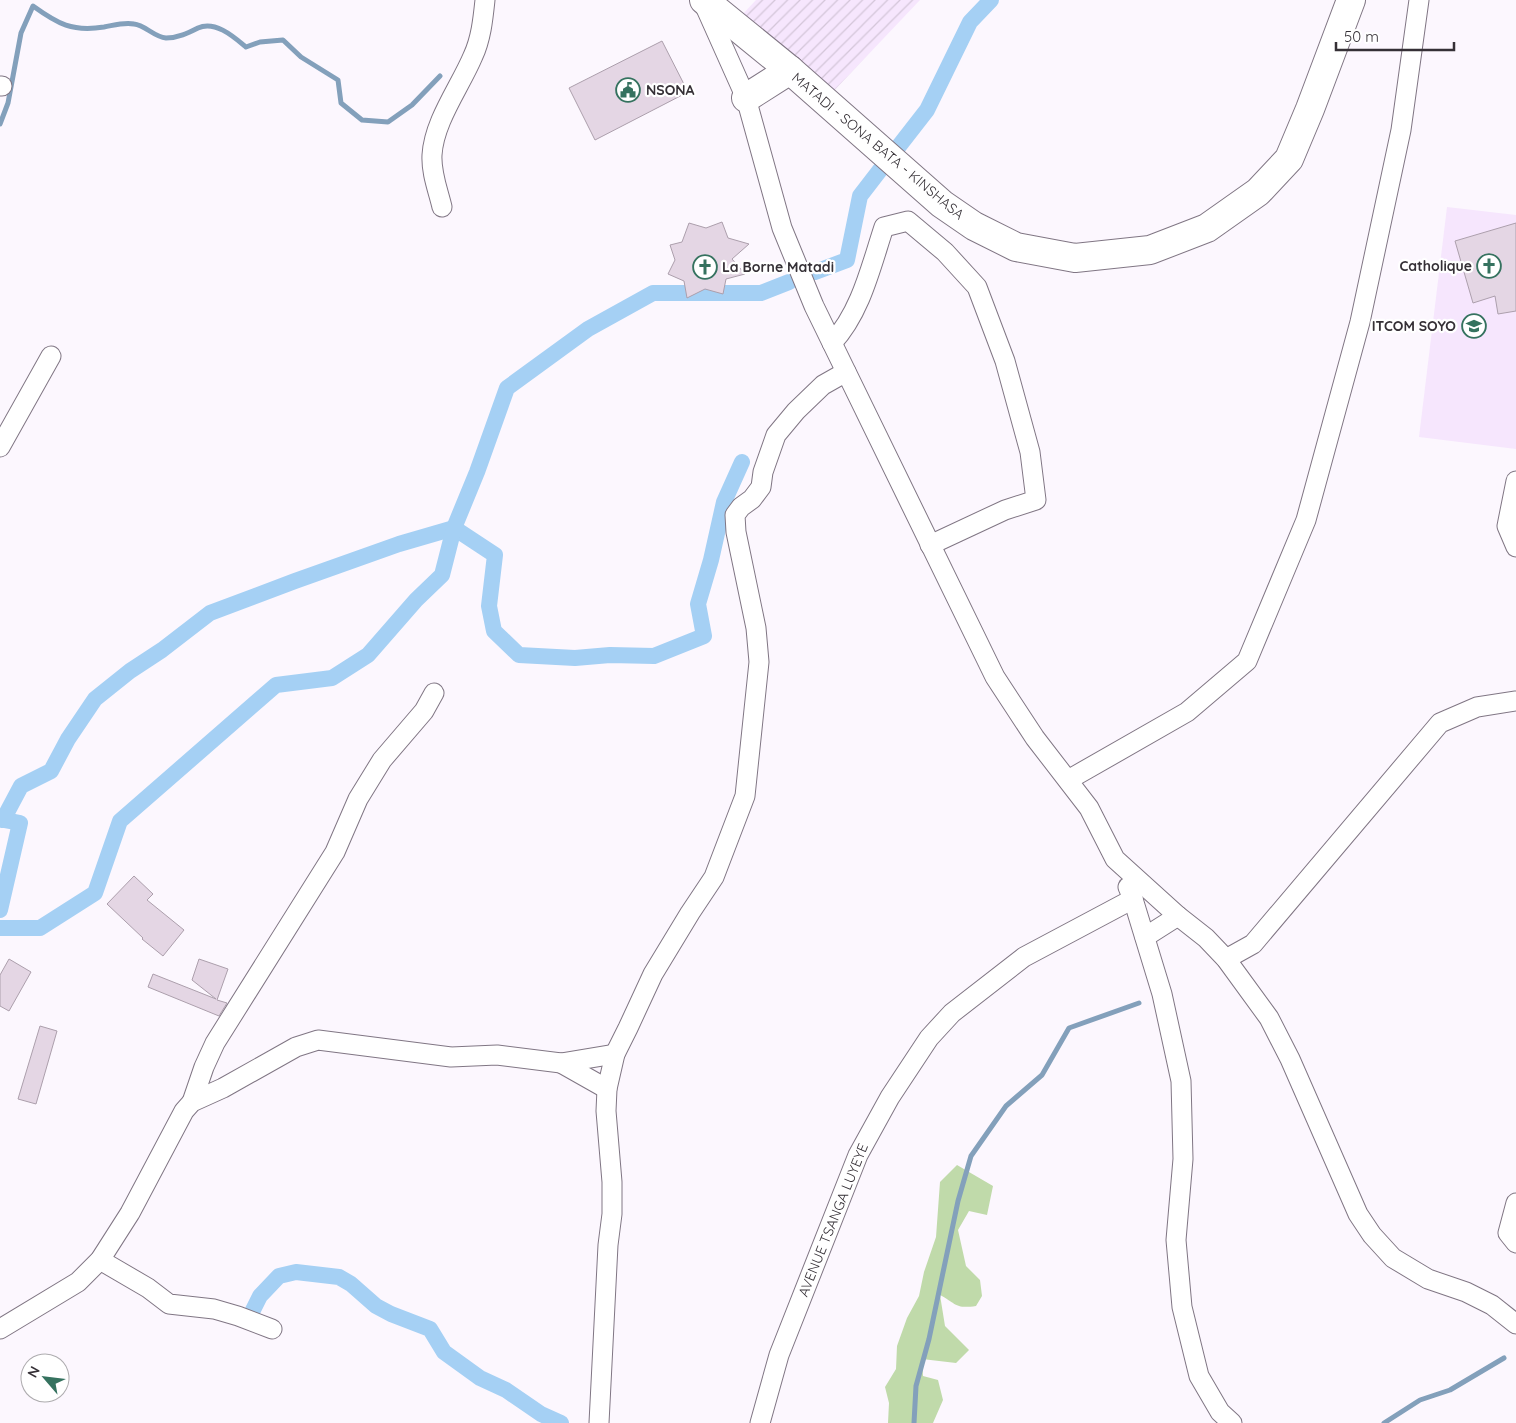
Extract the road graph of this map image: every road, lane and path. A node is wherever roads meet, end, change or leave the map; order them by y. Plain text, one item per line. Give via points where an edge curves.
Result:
1 (484, 0) edge
2 (703, 0) edge
3 (1351, 0) edge
4 (1419, 0) edge
5 (790, 70) junction
6 (746, 98) junction
7 (442, 207) dead end
8 (832, 343) junction
9 (51, 356) dead end
10 (846, 372) junction
11 (0, 447) edge
12 (1516, 481) edge
13 (930, 545) junction
14 (1516, 546) edge
15 (434, 692) dead end
16 (1516, 701) edge
17 (1068, 780) junction
18 (1115, 860) junction
19 (1134, 899) junction
20 (1178, 916) junction
21 (1145, 938) junction
22 (1226, 959) junction
23 (615, 1054) junction
24 (561, 1063) junction
25 (607, 1089) junction
26 (192, 1102) junction
27 (1516, 1203) edge
28 (1516, 1243) edge
29 (100, 1260) junction
30 (1516, 1324) edge
31 (0, 1329) edge
32 (272, 1330) dead end
33 (599, 1423) edge
34 (760, 1423) edge
35 (1232, 1423) edge

1 - 7 street via 482,30 474,55 436,134 433,174
2 - 5 highway, MATADI - SONA BATA - KINSHASA
2 - 6 street
3 - 5 highway, MATADI - SONA BATA - KINSHASA via 1289,159 1258,192 1207,228 1150,250 1076,258 1016,247 974,226 942,204
4 - 17 street via 1401,130 1360,322 1306,520 1247,661 1187,712
5 - 6 highway
6 - 8 street via 782,228
8 - 10 street
8 - 13 street via 844,330 863,289 884,227 908,221 945,252 976,288 1008,370 1030,452 1036,500 1005,510
9 - 11 street
10 - 13 street
10 - 23 street via 823,386 776,435 762,472 761,487 735,515 756,628 759,662 745,796 714,877 653,974
12 - 14 street via 1507,526
13 - 17 street via 996,677 1035,738
15 - 26 street via 424,711 382,760 358,799 335,852 215,1043
16 - 22 street via 1477,707 1440,723 1253,944
17 - 18 street via 1089,808
18 - 19 street
18 - 20 street
19 - 21 street
19 - 34 street, AVENUE TSANGA LUYEYE via 1024,957 952,1013 929,1038 890,1097 858,1156 779,1355
20 - 21 street
20 - 22 street
21 - 35 street via 1162,994 1181,1080 1183,1160 1176,1240 1182,1308 1199,1376 1220,1412
22 - 30 street via 1269,1018 1358,1214 1372,1234 1393,1258 1428,1279 1492,1305
23 - 24 street
23 - 25 street
24 - 25 street
24 - 26 street via 496,1055 451,1057 318,1040 296,1047
25 - 33 street via 612,1214
26 - 29 street
27 - 28 street via 1508,1233
29 - 31 street via 78,1282
29 - 32 street via 169,1304 214,1309

